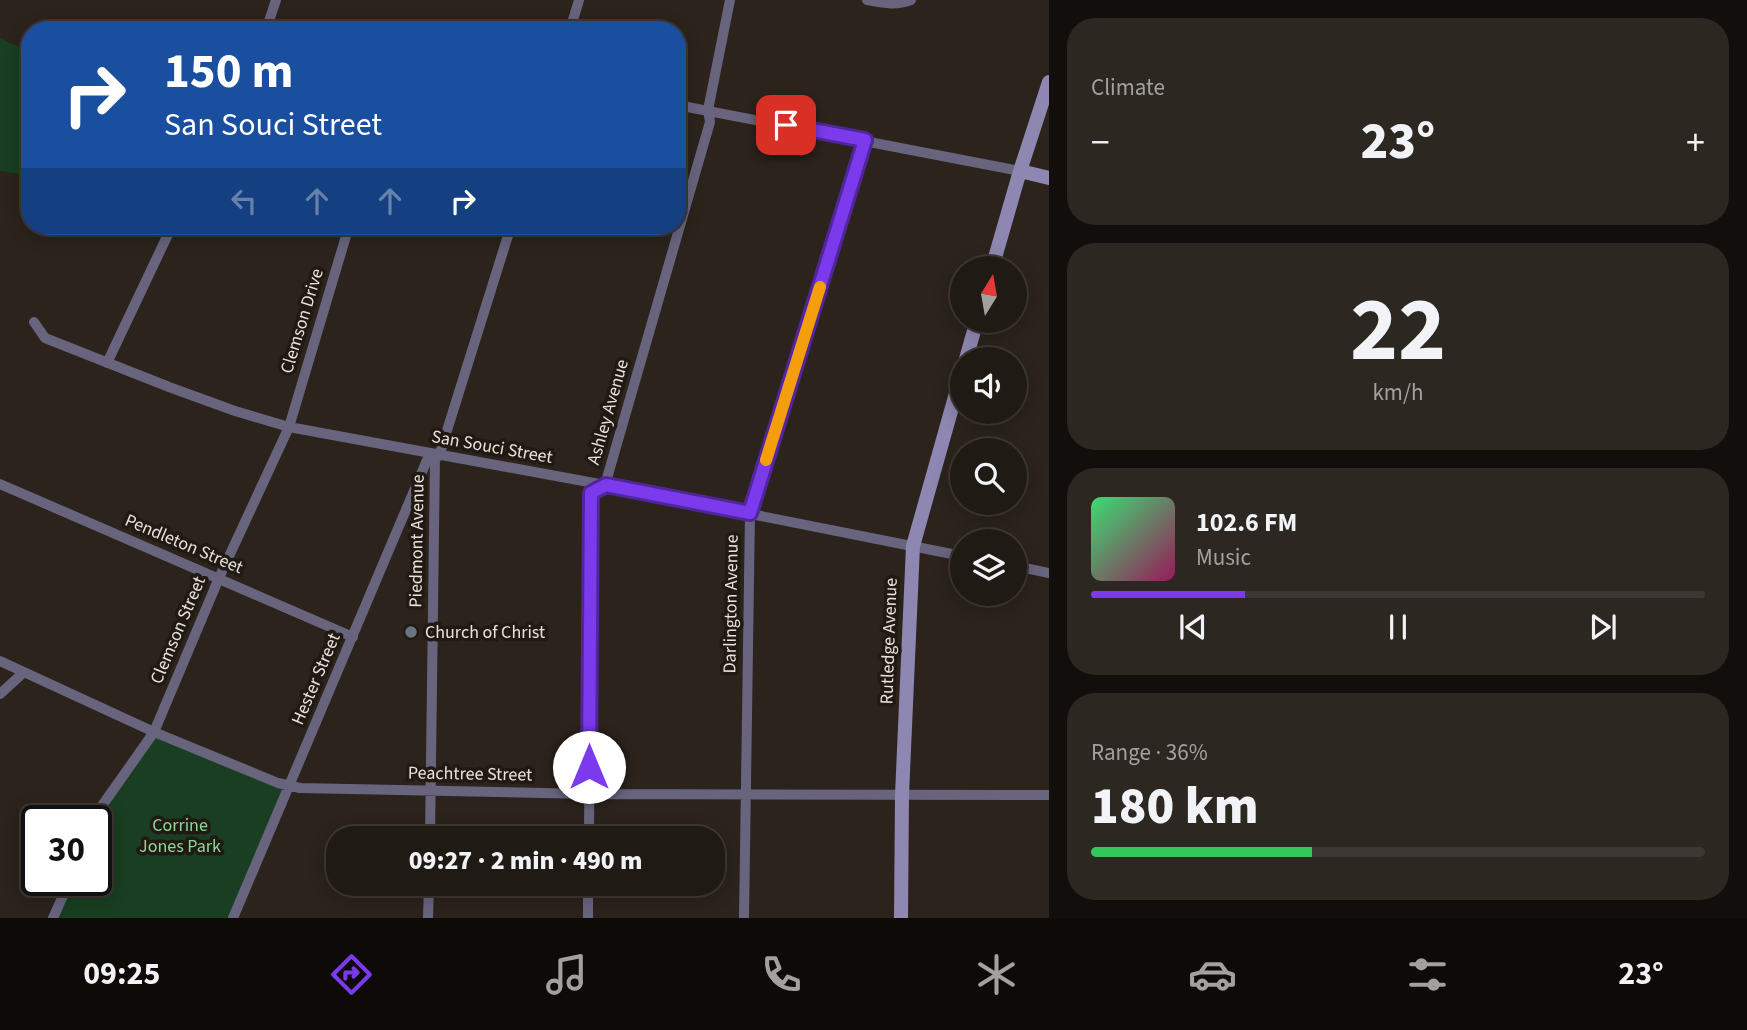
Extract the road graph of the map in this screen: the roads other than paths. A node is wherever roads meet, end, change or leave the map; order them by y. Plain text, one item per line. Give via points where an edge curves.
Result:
1 (276, 0) edge
2 (579, 0) edge
3 (730, 0) edge
4 (867, 0) edge
5 (911, 0) edge
6 (269, 21) edge
7 (573, 21) edge
8 (1049, 82) edge
9 (686, 106) edge
10 (708, 110) junction
11 (865, 140) junction
12 (1020, 171) junction
13 (1049, 178) edge
14 (686, 206) edge
15 (168, 235) edge
16 (346, 235) edge
17 (508, 235) edge
18 (678, 235) edge
19 (995, 256) edge
20 (34, 322) dead end
21 (107, 363) junction
22 (950, 415) edge
23 (289, 427) junction
24 (435, 454) junction
25 (0, 484) edge
26 (606, 485) junction
27 (750, 513) junction
28 (913, 546) junction
29 (950, 554) edge
30 (1027, 568) edge
31 (1049, 573) edge
32 (219, 578) junction
33 (353, 637) junction
34 (0, 661) edge
35 (24, 672) junction
36 (0, 694) edge
37 (154, 733) junction
38 (289, 785) junction
39 (431, 791) junction
40 (746, 793) junction
41 (589, 794) junction
42 (1049, 794) edge
43 (902, 795) junction
44 (103, 805) edge
45 (430, 826) edge
46 (589, 826) edge
47 (63, 896) edge
48 (429, 896) edge
49 (588, 896) edge
50 (53, 918) edge
51 (233, 918) edge
52 (428, 918) edge
53 (588, 918) edge
54 (744, 918) edge
55 (901, 918) edge

1 - 6 street
2 - 7 street
3 - 10 street, Ashley Avenue
4 - 5 street via 900,4
8 - 12 main road
9 - 10 street
10 - 11 street
10 - 14 street, Ashley Avenue via 710,122
11 - 12 street
11 - 27 street, Darlington Avenue
12 - 13 main road
12 - 19 main road
15 - 21 street
16 - 23 street, Clemson Drive
17 - 24 street, Hester Street
18 - 26 street, Ashley Avenue
20 - 21 street, San Souci Street via 45,338
21 - 23 street, San Souci Street
22 - 28 main road, Rutledge Avenue
23 - 24 street, San Souci Street
23 - 32 street, Clemson Street
24 - 26 street, San Souci Street
24 - 33 street, Hester Street
24 - 39 street, Piedmont Avenue
25 - 32 street, Pendleton Street
26 - 27 street, San Souci Street
26 - 41 street, Ashley Avenue via 591,493
27 - 28 street, San Souci Street
27 - 40 street, Darlington Avenue
28 - 29 street, San Souci Street
28 - 43 main road, Rutledge Avenue
30 - 31 street
32 - 33 street, Pendleton Street
32 - 37 street, Clemson Street
33 - 38 street, Hester Street
34 - 35 street, Peachtree Street
35 - 36 street
35 - 37 street, Peachtree Street
37 - 38 street, Peachtree Street
37 - 44 street, Clemson Street
38 - 39 street, Peachtree Street
38 - 51 street, Hester Street
39 - 41 street, Peachtree Street
39 - 45 street, Piedmont Avenue
40 - 41 street, Peachtree Street
40 - 43 street, Peachtree Street
40 - 54 street, Darlington Avenue
41 - 46 street, Ashley Avenue
42 - 43 street, Peachtree Street
43 - 55 main road, Rutledge Avenue
47 - 50 street
48 - 52 street
49 - 53 street

